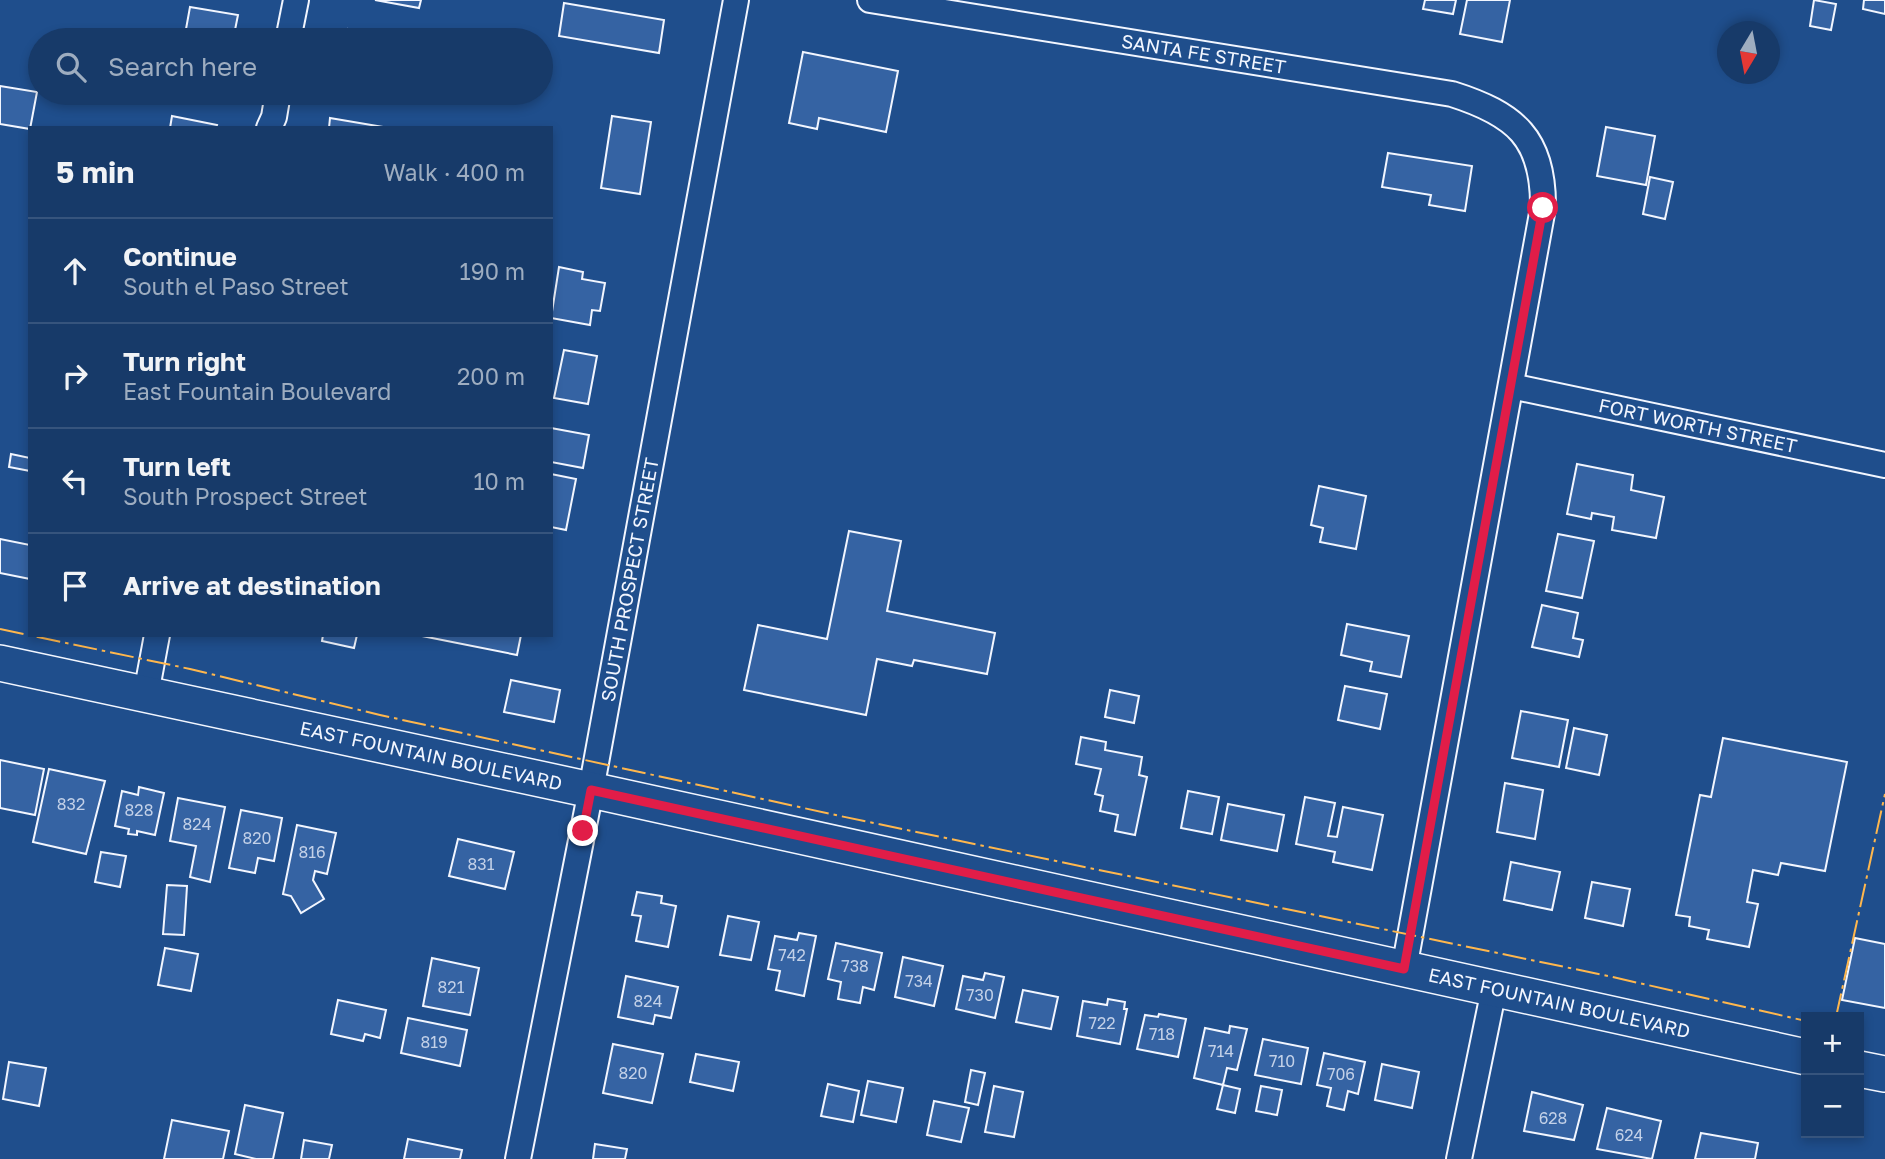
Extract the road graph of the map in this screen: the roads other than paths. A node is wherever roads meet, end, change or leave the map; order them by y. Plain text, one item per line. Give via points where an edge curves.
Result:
1 (296, 0) edge
2 (736, 0) edge
3 (870, 0) edge
4 (290, 28) edge
5 (276, 105) edge
6 (270, 126) edge
7 (1511, 387) junction
8 (1885, 465) edge
9 (157, 637) edge
10 (0, 663) edge
11 (146, 694) junction
12 (591, 790) junction
13 (1404, 969) junction
14 (1494, 989) junction
15 (1801, 1056) edge
16 (1864, 1070) edge
17 (1885, 1074) edge
18 (518, 1159) edge
19 (1459, 1159) edge

1 - 4 street
2 - 12 street, SOUTH PROSPECT STREET
3 - 7 street, SANTA FE STREET via 1452,94 1506,116 1525,135 1544,185
5 - 6 street
7 - 8 street, FORT WORTH STREET
7 - 13 street
9 - 11 street
10 - 11 main road, EAST FOUNTAIN BOULEVARD
11 - 12 main road, EAST FOUNTAIN BOULEVARD
12 - 13 main road, EAST FOUNTAIN BOULEVARD
12 - 18 street, SOUTH PROSPECT STREET
13 - 14 main road, EAST FOUNTAIN BOULEVARD
14 - 15 main road, EAST FOUNTAIN BOULEVARD
14 - 19 street
16 - 17 main road

